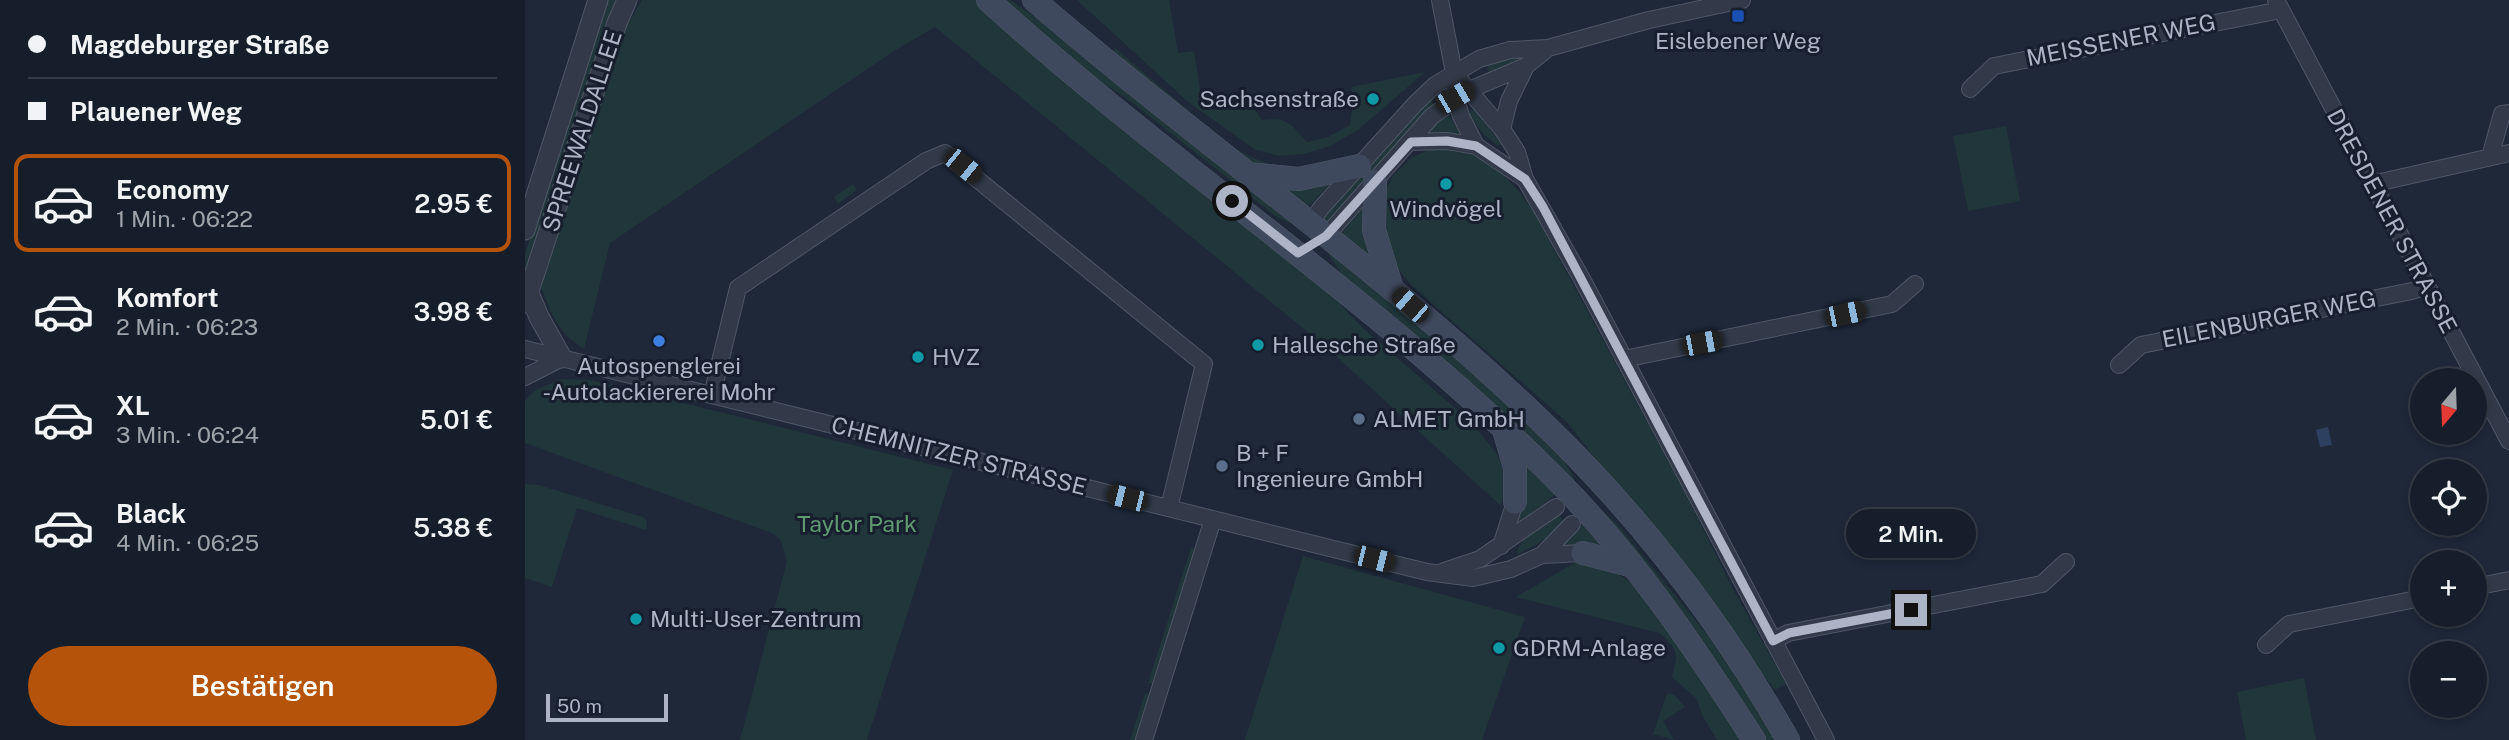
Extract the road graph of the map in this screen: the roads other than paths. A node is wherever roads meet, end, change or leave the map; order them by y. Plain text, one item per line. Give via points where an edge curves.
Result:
1 (599, 0) edge
2 (627, 0) edge
3 (988, 0) edge
4 (1034, 0) edge
5 (1440, 0) edge
6 (1742, 0) edge
7 (2278, 5) edge
8 (1548, 48) junction
9 (1526, 66) junction
10 (1454, 73) junction
11 (1970, 89) dead end
12 (1462, 93) junction
13 (2509, 113) edge
14 (1502, 129) junction
15 (1411, 142) junction
16 (1476, 146) junction
17 (2509, 153) edge
18 (2490, 157) junction
19 (1246, 174) junction
20 (1367, 174) junction
21 (1525, 179) junction
22 (2372, 184) junction
23 (525, 230) edge
24 (1318, 230) junction
25 (1298, 253) junction
26 (1915, 284) dead end
27 (2427, 286) junction
28 (1392, 289) junction
29 (527, 298) edge
30 (525, 349) edge
31 (562, 358) junction
32 (1624, 359) junction
33 (2119, 365) dead end
34 (525, 377) edge
35 (712, 395) junction
36 (2504, 422) edge
37 (1503, 427) junction
38 (2509, 441) edge
39 (1602, 484) junction
40 (1515, 502) joint
41 (1169, 508) junction
42 (1571, 509) junction
43 (1213, 519) junction
44 (1501, 546) junction
45 (1583, 553) joint
46 (1542, 555) junction
47 (2066, 562) dead end
48 (1633, 566) junction
49 (1438, 573) junction
50 (2509, 580) edge
51 (2487, 585) edge
52 (2410, 600) edge
53 (1773, 641) junction
54 (2266, 645) dead end
55 (1144, 740) edge
56 (1754, 740) edge
57 (1788, 740) edge
58 (1826, 740) edge

1 - 23 street, SPREEWALDALLEE
2 - 29 street, SPREEWALDALLEE
3 - 25 main road via 1109,105
4 - 19 main road
5 - 10 street
6 - 8 street
7 - 11 street, MEISSENER WEG via 1994,66
7 - 22 street, DRESDENER STRASSE
8 - 9 street
8 - 10 street via 1510,50
9 - 12 street
9 - 14 street
10 - 12 street
10 - 20 street via 1415,104
12 - 14 street
12 - 15 street via 1432,116
12 - 16 street via 1461,116
13 - 18 street via 2502,114
14 - 21 street via 1517,152
15 - 16 street
15 - 20 street
16 - 21 street
17 - 18 street
18 - 22 street
19 - 20 main road via 1299,178
19 - 24 main road
20 - 24 street
20 - 24 street via 1321,208
20 - 28 main road via 1374,230
21 - 32 street
22 - 27 street, DRESDENER STRASSE
24 - 25 main road
24 - 28 main road
25 - 37 main road
26 - 32 street via 1892,304
27 - 33 street, EILENBURGER WEG via 2141,345
27 - 36 street, DRESDENER STRASSE
28 - 39 main road via 1501,383
29 - 31 street
30 - 31 street, CHEMNITZER STRASSE
31 - 34 street
31 - 35 street, CHEMNITZER STRASSE
32 - 53 street
35 - 41 street, CHEMNITZER STRASSE
35 - 41 street via 738,288 926,161 945,153 1204,364
36 - 38 street, DRESDENER STRASSE
37 - 40 main road via 1515,468
37 - 42 main road
39 - 42 main road
39 - 57 main road via 1712,619
40 - 44 street
41 - 43 street, CHEMNITZER STRASSE
42 - 44 street, CHEMNITZER STRASSE
42 - 46 street, CHEMNITZER STRASSE
42 - 48 main road
43 - 49 street, CHEMNITZER STRASSE
43 - 55 street
44 - 49 street, CHEMNITZER STRASSE via 1480,559
45 - 46 street, CHEMNITZER STRASSE
45 - 48 main road
46 - 49 street, CHEMNITZER STRASSE via 1486,576
47 - 53 street via 2042,584 1789,633
48 - 56 main road via 1693,644
50 - 51 street
52 - 54 street via 2288,624
53 - 58 street

